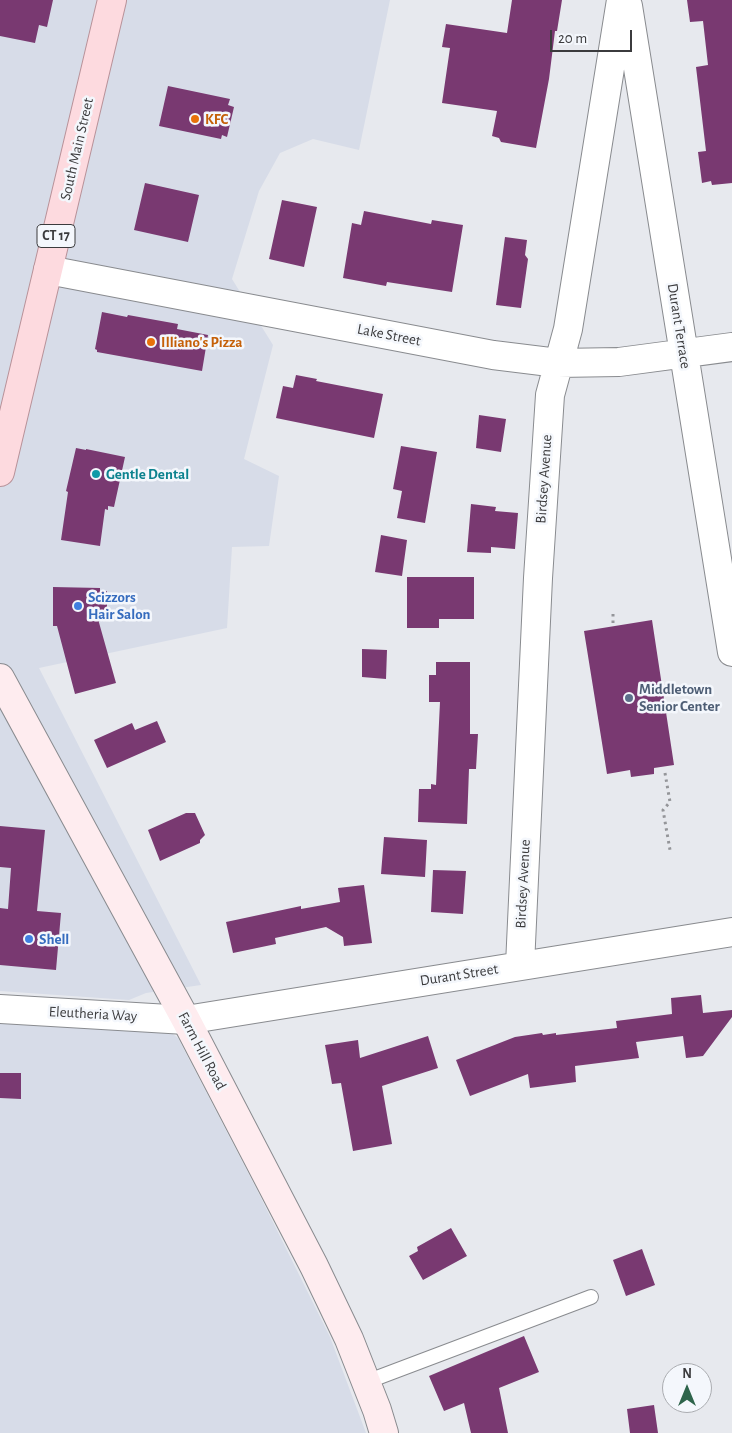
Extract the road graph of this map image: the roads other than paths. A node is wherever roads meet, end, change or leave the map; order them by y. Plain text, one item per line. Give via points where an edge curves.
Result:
1 (112, 0) edge
2 (622, 0) edge
3 (627, 0) edge
4 (48, 270) junction
5 (732, 346) edge
6 (684, 354) junction
7 (558, 363) junction
8 (0, 472) edge
9 (732, 652) edge
10 (0, 678) edge
11 (732, 932) edge
12 (520, 965) junction
13 (0, 1008) edge
14 (186, 1020) junction
15 (591, 1297) dead end
16 (366, 1382) junction
17 (384, 1433) edge

1 - 4 main road, South Main Street / CT 17
2 - 7 street, Birdsey Avenue via 568,329
3 - 6 street, Durant Terrace
4 - 7 street, Lake Street via 492,355
4 - 8 main road, South Main Street / CT 17
5 - 6 street, Lake Street
6 - 7 street, Lake Street via 619,362
6 - 9 street, Durant Terrace
7 - 12 street, Birdsey Avenue via 548,414
10 - 14 main road, Farm Hill Road
11 - 12 street, Durant Street
12 - 14 street, Durant Street
13 - 14 street, Eleutheria Way
14 - 16 main road, Farm Hill Road via 314,1266
15 - 16 lane
16 - 17 main road, Farm Hill Road

